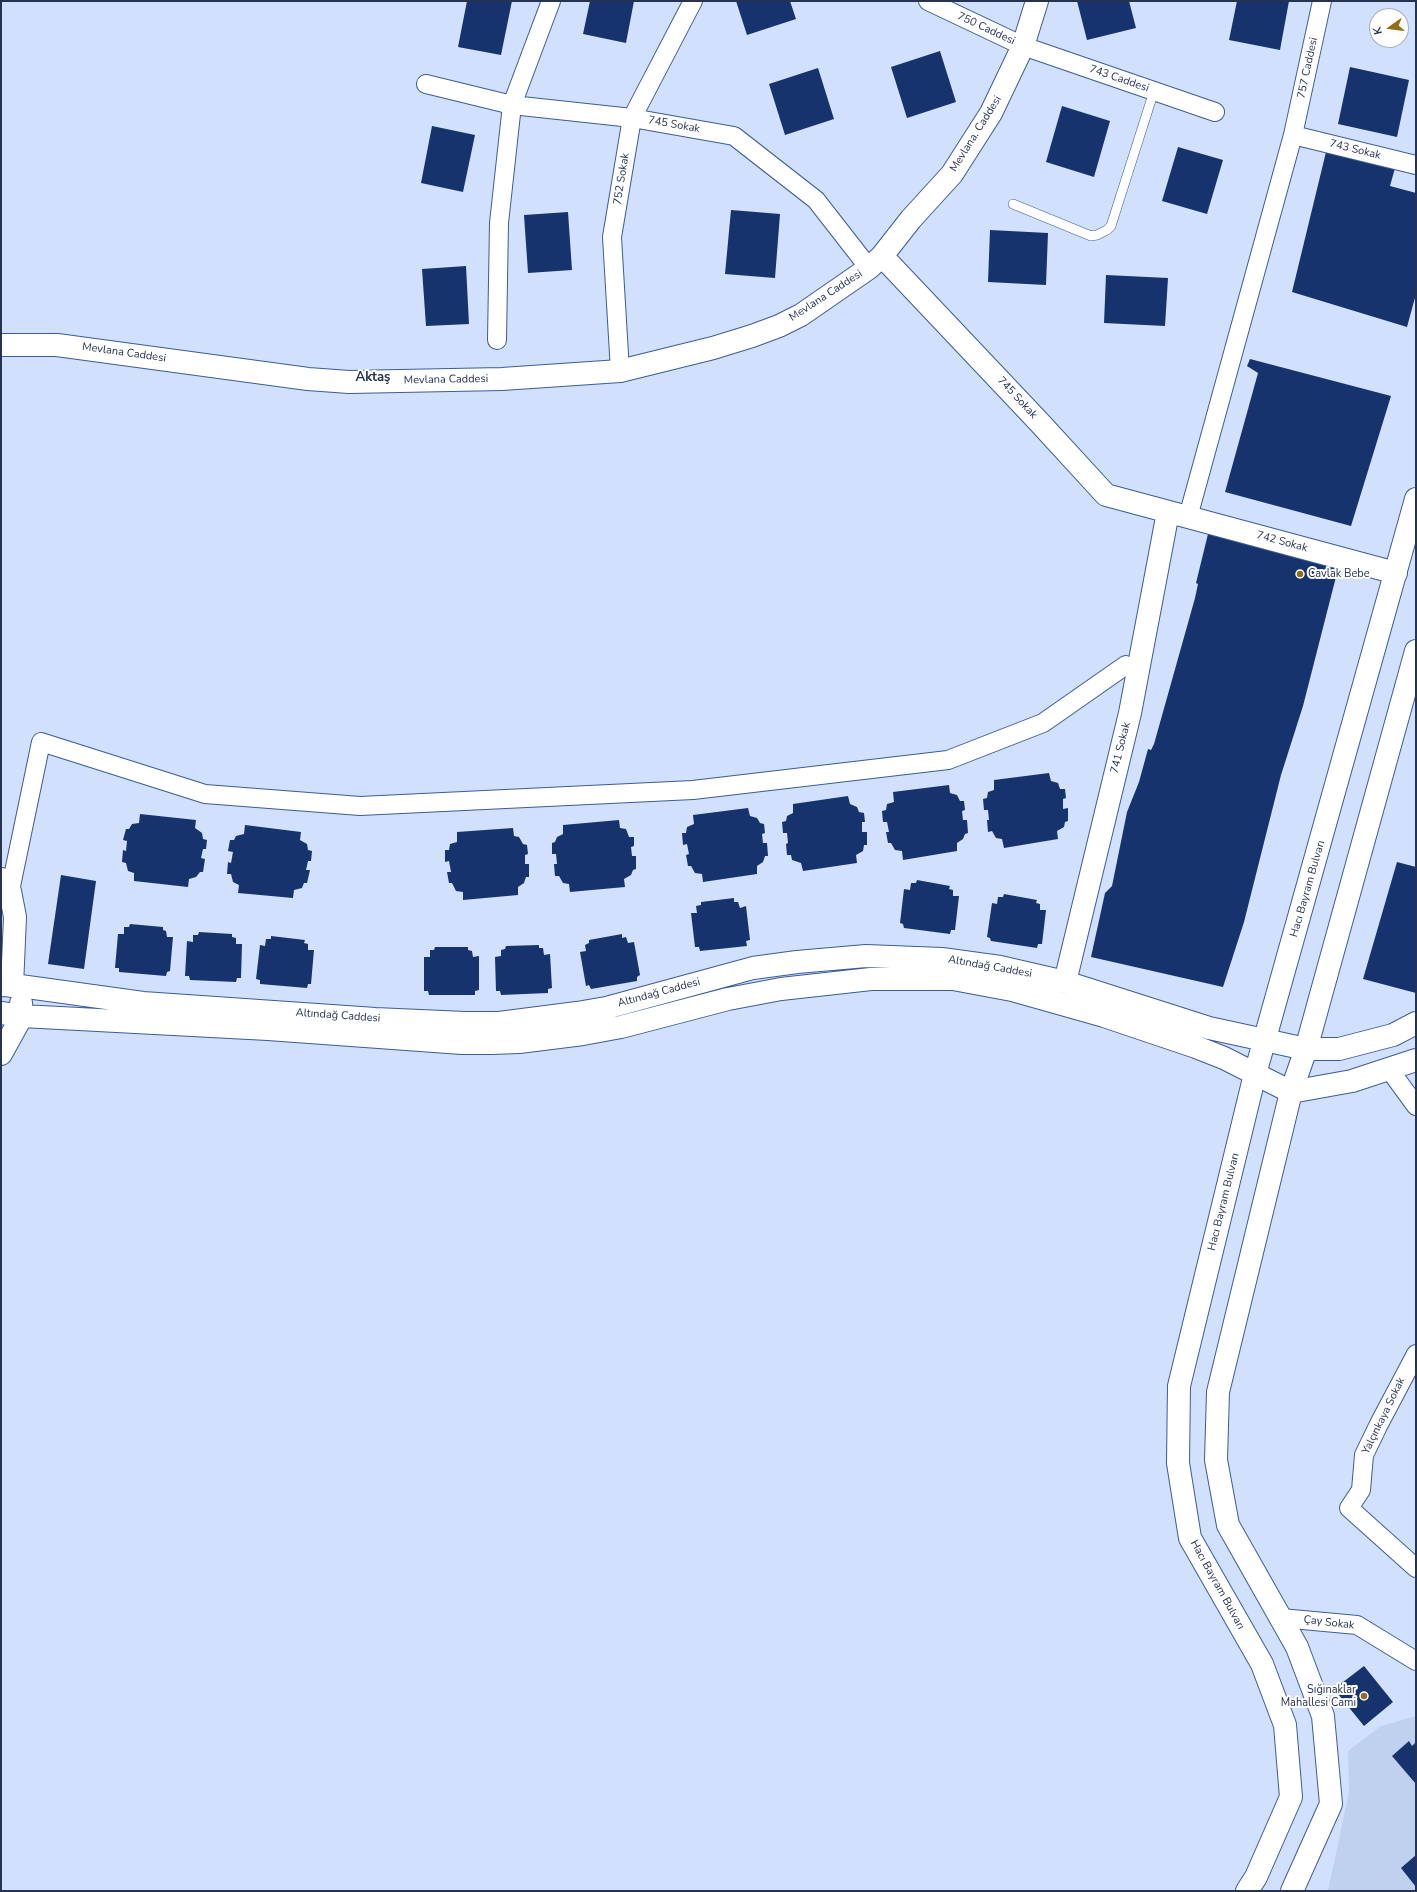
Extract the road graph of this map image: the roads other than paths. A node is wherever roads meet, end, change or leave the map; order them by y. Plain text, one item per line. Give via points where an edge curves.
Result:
1 (551, 1) edge
2 (693, 1) edge
3 (928, 1) edge
4 (1037, 1) edge
5 (1322, 1) edge
6 (1023, 46) junction
7 (426, 84) dead end
8 (1154, 91) junction
9 (512, 105) junction
10 (1215, 112) dead end
11 (632, 118) junction
12 (1293, 135) junction
13 (1416, 165) edge
14 (1013, 204) dead end
15 (876, 262) junction
16 (497, 340) dead end
17 (1, 345) edge
18 (620, 371) junction
19 (1416, 499) edge
20 (1178, 514) junction
21 (1396, 573) junction
22 (1416, 651) edge
23 (1126, 665) dead end
24 (6, 885) edge
25 (1065, 982) junction
26 (11, 986) edge
27 (1, 1013) edge
28 (22, 1016) junction
29 (1416, 1023) edge
30 (1266, 1040) junction
31 (1306, 1050) junction
32 (1, 1054) edge
33 (1416, 1060) edge
34 (1389, 1069) junction
35 (1255, 1074) junction
36 (1291, 1092) junction
37 (1416, 1106) edge
38 (1416, 1354) edge
39 (1411, 1372) edge
40 (1416, 1568) edge
41 (1281, 1618) junction
42 (1416, 1661) edge
43 (1247, 1891) edge
44 (1292, 1891) edge

1 - 9 street
2 - 11 street, 752 Sokak
3 - 6 street, 750 Caddesi
4 - 6 main road, Mevlana. Caddesi
5 - 12 street, 757 Caddesi
6 - 8 street, 743 Caddesi
6 - 15 main road, Mevlana. Caddesi via 991,113 952,174
7 - 9 street, 745 Sokak
8 - 10 street, 743 Caddesi
8 - 14 lane via 1111,226 1107,230 1091,236
9 - 11 street, 745 Sokak
9 - 16 street via 499,223
11 - 15 street, 745 Sokak via 734,136 816,200
11 - 18 street, 752 Sokak via 612,237
12 - 13 street, 743 Sokak
12 - 20 street, 757 Caddesi
15 - 18 main road, Mevlana Caddesi via 801,315 779,326 713,348
15 - 20 main road, 745 Sokak via 1039,422 1106,495
17 - 18 main road, Mevlana Caddesi via 57,344 337,382 509,378
19 - 21 main road, Hacı Bayram Bulvarı
20 - 21 main road, 742 Sokak
20 - 25 main road, 741 Sokak
21 - 30 main road, Hacı Bayram Bulvarı
22 - 31 main road
23 - 24 street via 1043,723 948,760 693,790 360,806 205,794 41,742
24 - 26 main road via 15,917
25 - 26 main road, Altındağ Caddesi via 972,962 880,956 836,957 753,968 636,1001 584,1012 512,1021 465,1023 143,1003
25 - 30 main road, Altındağ Caddesi via 1209,1028
26 - 28 main road
27 - 28 main road, Altındağ Caddesi
28 - 32 main road
28 - 35 main road, Altındağ Caddesi via 268,1029 462,1043 505,1042 583,1034 621,1027 728,999 781,989 864,980 953,979 1012,990 1104,1016 1196,1047
29 - 31 main road, Altındağ Caddesi via 1393,1035 1339,1049
30 - 31 main road, Altındağ Caddesi
30 - 35 main road, Hacı Bayram Bulvarı
31 - 36 main road
33 - 34 main road
34 - 36 main road via 1352,1081
34 - 37 street
35 - 36 main road, Altındağ Caddesi
35 - 43 main road, Hacı Bayram Bulvarı via 1179,1386 1178,1463 1190,1538 1262,1664 1285,1725 1291,1798 1256,1877
36 - 41 main road via 1218,1392 1216,1460 1228,1525
38 - 39 street, Yalçınkaya Sokak
39 - 40 street, Yalçınkaya Sokak via 1364,1455 1361,1490 1349,1508
41 - 42 street, Çay Sokak via 1357,1625
41 - 44 main road via 1297,1647 1323,1716 1331,1804

